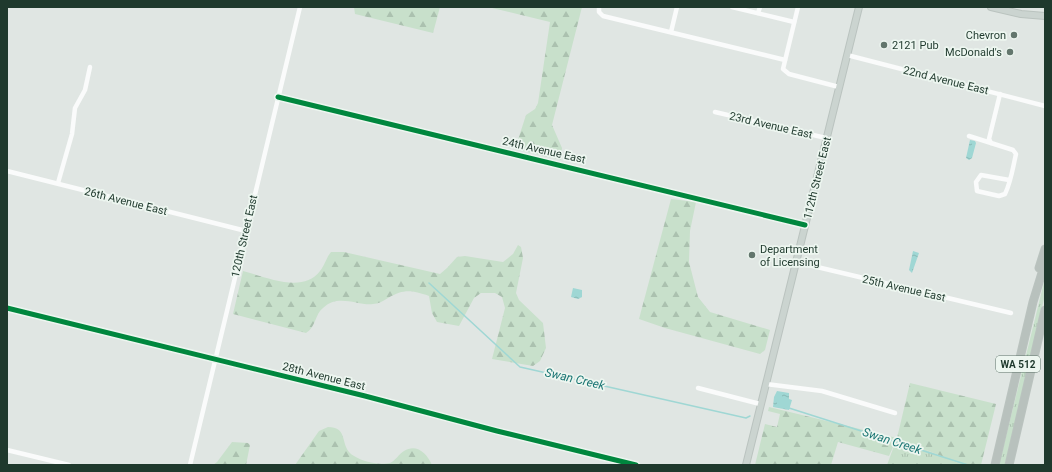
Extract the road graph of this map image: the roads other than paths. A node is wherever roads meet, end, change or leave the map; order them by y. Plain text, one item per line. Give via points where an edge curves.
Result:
1 (300, 7) edge
2 (677, 7) edge
3 (732, 7) edge
4 (760, 7) edge
5 (798, 7) edge
6 (859, 7) edge
7 (991, 7) edge
8 (599, 10) edge
9 (758, 13) junction
10 (1045, 16) edge
11 (794, 22) junction
12 (671, 32) junction
13 (847, 55) junction
14 (785, 60) junction
15 (90, 67) dead end
16 (839, 87) junction
17 (1000, 94) junction
18 (278, 97) junction
19 (1045, 106) edge
20 (715, 112) dead end
21 (968, 136) dead end
22 (826, 138) junction
23 (991, 143) junction
24 (7, 171) edge
25 (1009, 180) junction
26 (58, 183) junction
27 (805, 225) junction
28 (246, 231) junction
29 (1045, 250) edge
30 (796, 262) junction
31 (1045, 263) edge
32 (1033, 302) junction
33 (7, 308) edge
34 (1045, 310) edge
35 (1011, 313) dead end
36 (215, 359) junction
37 (766, 384) junction
38 (698, 388) dead end
39 (760, 404) junction
40 (895, 413) dead end
41 (7, 450) edge
42 (69, 465) edge
43 (190, 465) edge
44 (636, 465) edge
45 (746, 465) edge
46 (995, 465) edge
47 (1009, 465) edge

1 - 18 street, 120th Street East
2 - 12 street
3 - 9 street
4 - 9 street
5 - 11 street
6 - 13 main road, 112th Street East
7 - 10 main road
8 - 12 street via 603,16
9 - 11 street
11 - 14 street
12 - 14 street
13 - 16 main road, 112th Street East
13 - 17 street, 22nd Avenue East
14 - 16 street via 784,70 789,74
15 - 26 street via 85,90 75,108 72,134
16 - 22 main road, 112th Street East
17 - 19 street, 22nd Avenue East
17 - 23 street via 989,139
18 - 27 street, 24th Avenue East
18 - 28 street, 120th Street East
20 - 22 street, 23rd Avenue East
21 - 23 street
22 - 27 main road, 112th Street East
23 - 25 street via 1013,150 1016,154
24 - 26 street, 26th Avenue East
25 - 25 street via 1006,192 1002,196 979,192 976,188 979,176
26 - 28 street, 26th Avenue East
27 - 30 main road, 112th Street East
28 - 36 street, 120th Street East
29 - 32 highway via 1036,277
30 - 35 street, 25th Avenue East
30 - 37 main road, 112th Street East
31 - 32 highway, WA 512
32 - 46 highway, WA 512
33 - 36 street, 28th Avenue East
34 - 47 highway, WA 512
36 - 43 street, 120th Street East
36 - 44 street, 28th Avenue East
37 - 39 main road, 112th Street East
37 - 40 street via 822,391
38 - 39 street
39 - 45 main road, 112th Street East
41 - 42 street

